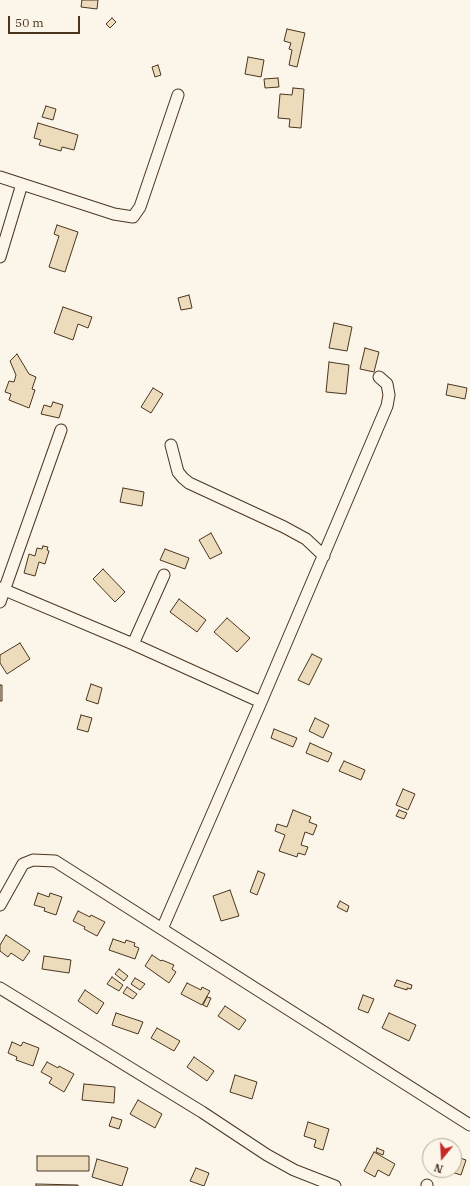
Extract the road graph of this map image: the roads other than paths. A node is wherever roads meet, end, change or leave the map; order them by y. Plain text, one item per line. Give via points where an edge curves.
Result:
1 (178, 95) dead end
2 (0, 178) edge
3 (22, 184) junction
4 (0, 257) edge
5 (379, 377) dead end
6 (61, 430) dead end
7 (172, 446) dead end
8 (324, 556) junction
9 (164, 575) dead end
10 (2, 589) edge
11 (0, 602) edge
12 (133, 644) junction
13 (260, 702) junction
14 (0, 905) edge
15 (162, 929) junction
16 (0, 988) edge
17 (470, 1125) edge
18 (335, 1186) edge

1 - 3 street via 140,207 133,217 114,214
2 - 3 street
3 - 4 street
5 - 8 street via 387,384 387,406
6 - 10 street
7 - 8 street via 178,472 189,483 284,527 306,539
8 - 13 street
9 - 12 street
10 - 11 street
10 - 12 street
12 - 13 street
13 - 15 street
14 - 15 street via 23,864 33,860 55,861
15 - 17 street
16 - 18 street via 267,1155 294,1170

